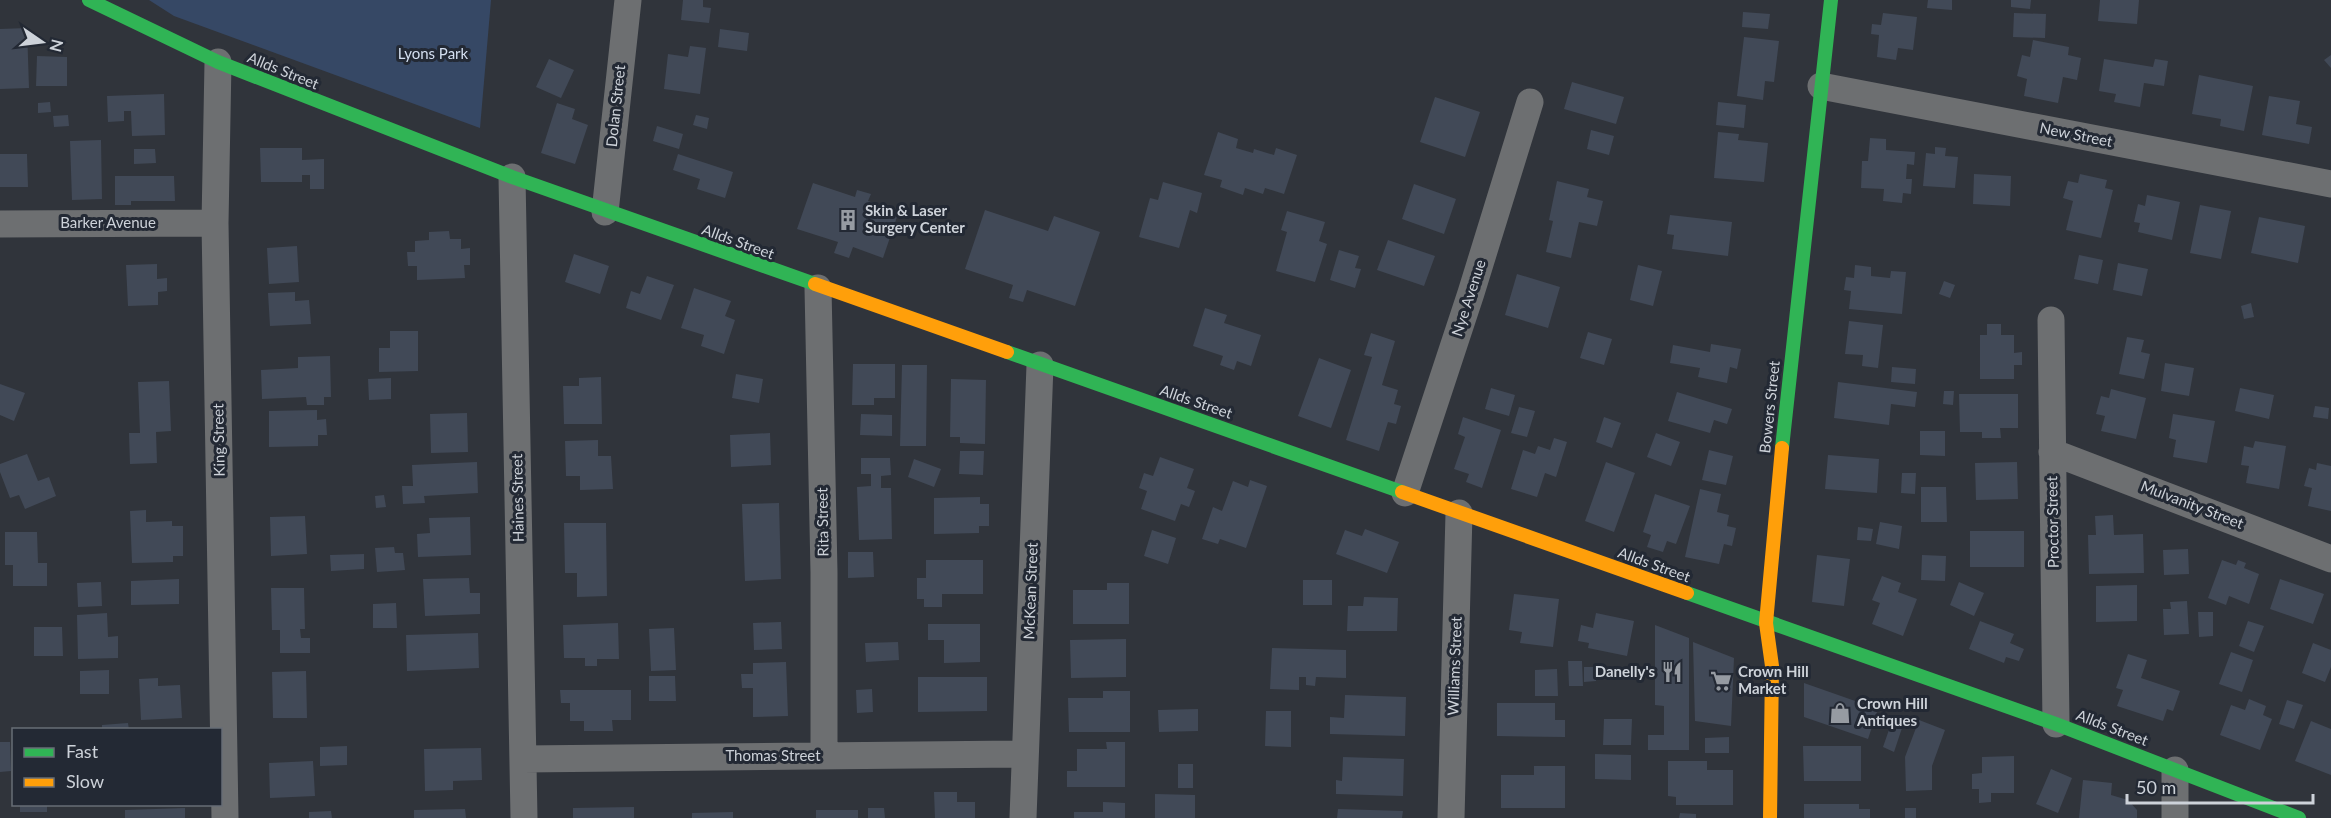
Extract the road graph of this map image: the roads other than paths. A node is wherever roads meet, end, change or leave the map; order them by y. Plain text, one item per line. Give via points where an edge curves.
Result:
1 (89, 0) edge
2 (628, 0) edge
3 (1831, 0) edge
4 (218, 62) junction
5 (1821, 86) junction
6 (1530, 102) dead end
7 (512, 177) junction
8 (2331, 184) edge
9 (605, 212) junction
10 (215, 223) junction
11 (0, 224) edge
12 (818, 288) junction
13 (2051, 320) dead end
14 (1040, 365) junction
15 (2052, 452) junction
16 (1405, 494) junction
17 (1459, 513) junction
18 (2331, 559) edge
19 (1766, 623) junction
20 (2056, 724) junction
21 (1024, 754) junction
22 (824, 756) junction
23 (523, 759) junction
24 (2175, 770) junction
25 (225, 818) edge
26 (524, 818) edge
27 (1023, 818) edge
28 (1451, 818) edge
29 (1770, 818) edge
30 (2175, 818) edge
31 (2299, 818) edge

1 - 4 street, Allds Street
2 - 9 street, Dolan Street
3 - 5 street, Bowers Street
4 - 7 street, Allds Street
4 - 10 street, King Street
5 - 8 street, New Street
5 - 19 street, Bowers Street
6 - 16 street, Nye Avenue
7 - 9 street, Allds Street
7 - 23 street, Haines Street
9 - 12 street, Allds Street
10 - 11 street, Barker Avenue
10 - 25 street, King Street
12 - 14 street, Allds Street
12 - 22 street, Rita Street
13 - 15 street, Proctor Street
14 - 16 street, Allds Street
14 - 21 street, McKean Street
15 - 18 street, Mulvanity Street
15 - 20 street, Proctor Street
16 - 17 street, Allds Street
17 - 19 street, Allds Street
17 - 28 street, Williams Street
19 - 20 street, Allds Street
19 - 29 street, Bowers Street via 1772,666
20 - 24 street, Allds Street
21 - 22 street, Thomas Street
21 - 27 street, McKean Street
22 - 23 street, Thomas Street
23 - 26 street, Haines Street
24 - 30 street
24 - 31 street, Allds Street

